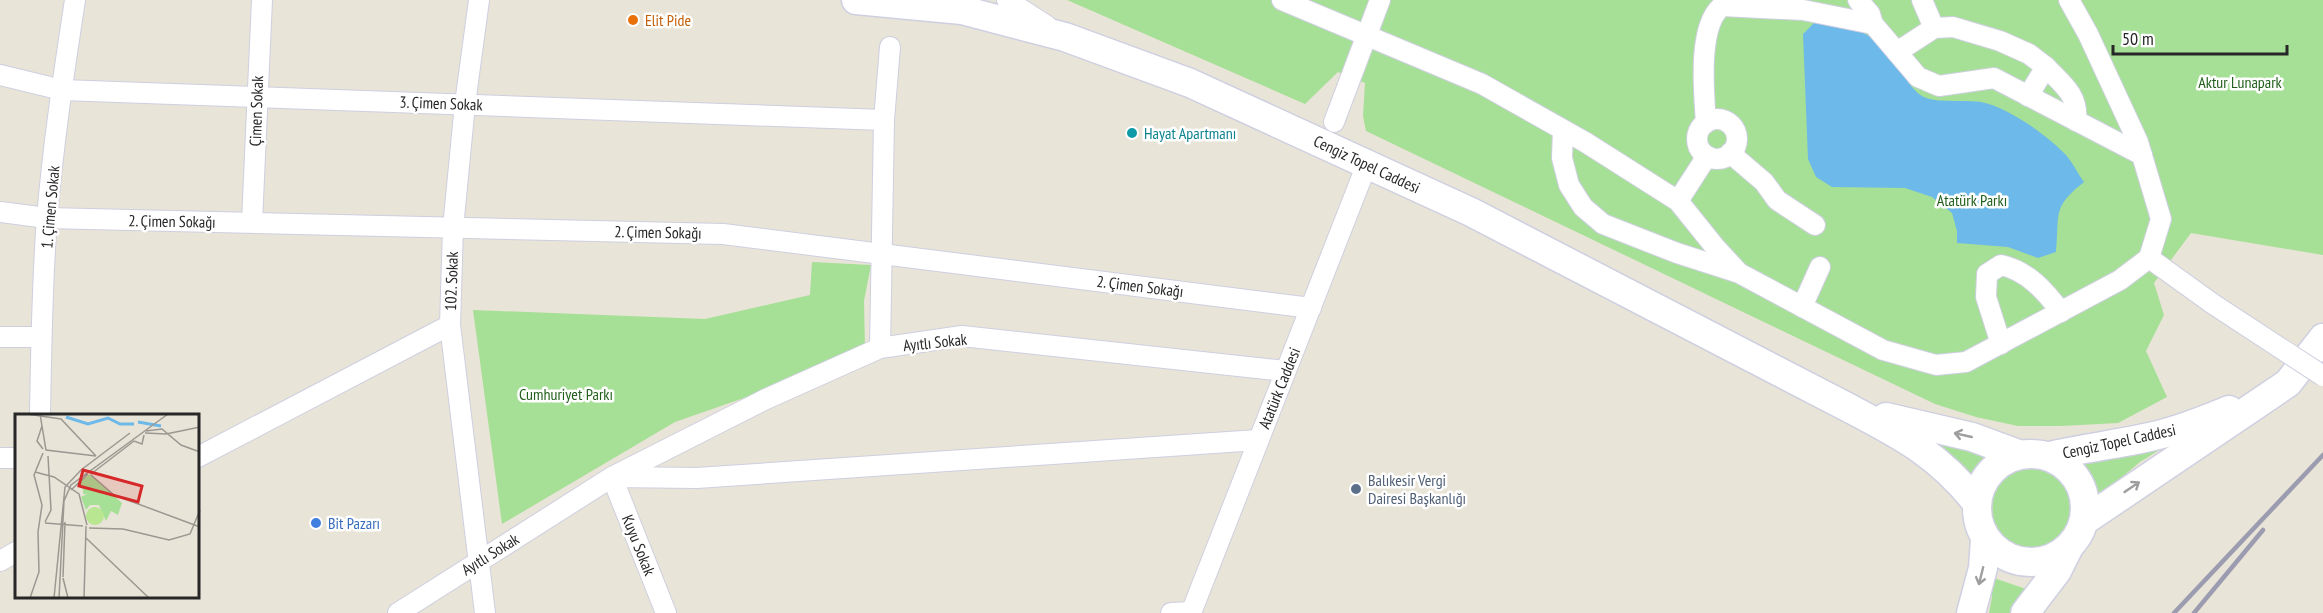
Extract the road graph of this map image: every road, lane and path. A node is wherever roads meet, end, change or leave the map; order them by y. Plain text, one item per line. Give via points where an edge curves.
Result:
1 (75, 0) edge
2 (262, 0) edge
3 (478, 0) edge
4 (856, 0) edge
5 (1007, 0) edge
6 (1282, 0) edge
7 (1380, 0) edge
8 (1858, 0) edge
9 (1922, 0) edge
10 (2069, 0) edge
11 (1873, 24) junction
12 (1934, 28) junction
13 (1065, 37) junction
14 (1367, 38) junction
15 (890, 47) dead end
16 (1896, 52) junction
17 (2046, 67) junction
18 (0, 75) edge
19 (62, 90) junction
20 (2028, 96) junction
21 (256, 97) junction
22 (465, 104) junction
23 (884, 120) junction
24 (2076, 120) junction
25 (1334, 122) dead end
26 (1706, 123) junction
27 (1563, 130) junction
28 (1730, 153) junction
29 (2142, 155) junction
30 (1707, 156) junction
31 (1367, 164) junction
32 (1678, 201) junction
33 (0, 212) edge
34 (47, 218) junction
35 (252, 222) junction
36 (1815, 225) dead end
37 (453, 228) junction
38 (881, 253) junction
39 (2149, 258) junction
40 (1820, 267) dead end
41 (1739, 273) junction
42 (1802, 307) junction
43 (1311, 308) junction
44 (2061, 312) junction
45 (450, 325) junction
46 (0, 337) edge
47 (41, 337) junction
48 (2323, 338) edge
49 (2001, 344) junction
50 (880, 348) junction
51 (1285, 371) junction
52 (2323, 376) edge
53 (2288, 383) junction
54 (1849, 408) junction
55 (40, 414) edge
56 (1258, 440) junction
57 (2018, 454) junction
58 (200, 456) edge
59 (2049, 456) junction
60 (612, 477) junction
61 (1976, 502) junction
62 (2084, 521) junction
63 (1985, 538) junction
64 (2068, 547) junction
65 (15, 553) edge
66 (0, 561) edge
67 (480, 561) junction
68 (1191, 612) edge
69 (398, 613) edge
70 (485, 613) edge
71 (666, 613) edge
72 (1171, 613) edge
73 (1971, 613) edge
74 (2025, 613) edge

1 - 19 street, 1. Çimen Sokak
2 - 21 street, Çimen Sokak
3 - 22 street, 102. Sokak
4 - 13 main road, Cengiz Topel Caddesi via 962,10
5 - 13 street
6 - 14 street
7 - 14 street
8 - 11 street
9 - 12 street
10 - 29 street
11 - 16 street
11 - 26 street via 1803,10 1722,6 1714,12 1704,49
12 - 16 street
12 - 17 street via 1953,27 2000,41
13 - 31 main road, Cengiz Topel Caddesi via 1190,83
14 - 25 street
14 - 27 street via 1482,84
15 - 23 street
16 - 20 street via 1918,77 1939,87 1994,78
17 - 20 street
17 - 24 street via 2072,93
18 - 19 street, 3. Çimen Sokak
19 - 21 street, 3. Çimen Sokak
19 - 34 street, 1. Çimen Sokak
20 - 24 street
21 - 22 street, 3. Çimen Sokak
21 - 35 street, Çimen Sokak
22 - 23 street, 3. Çimen Sokak
22 - 37 street, 102. Sokak
23 - 38 street
24 - 29 street
26 - 28 street via 1718,120 1734,130 1736,142
26 - 30 street via 1697,140
27 - 32 street
27 - 41 street via 1562,158 1569,185 1583,207 1603,224 1677,254
28 - 30 street via 1719,159
28 - 36 street via 1764,182 1776,200
29 - 39 street via 2161,219
30 - 32 street
31 - 43 street, Atatürk Caddesi
31 - 54 main road, Cengiz Topel Caddesi via 1471,212
32 - 41 street
33 - 34 street, 2. Çimen Sokağı
34 - 35 street, 2. Çimen Sokağı
34 - 47 street, 1. Çimen Sokak
35 - 37 street, 2. Çimen Sokağı
37 - 38 street, 2. Çimen Sokağı via 723,234
37 - 45 street, 102. Sokak
38 - 43 street, 2. Çimen Sokağı
38 - 50 street
39 - 44 street via 2120,280
39 - 52 street, bridge
40 - 42 street
41 - 42 street
42 - 49 street via 1883,350 1936,365 1966,362
43 - 51 street, Atatürk Caddesi
44 - 49 street
44 - 49 street via 2045,291 2018,269 2001,265 1987,274 1986,297
45 - 58 street
45 - 67 street, 102. Sokak
46 - 47 street
47 - 55 street, 1. Çimen Sokak
48 - 53 main road, Cengiz Topel Caddesi
50 - 51 street, Ayıtlı Sokak via 962,336
50 - 60 street, Ayıtlı Sokak via 766,399
51 - 56 street, Atatürk Caddesi
53 - 59 main road, Cengiz Topel Caddesi via 2203,421 2156,436
62 -> 53 main road, Cengiz Topel Caddesi
57 -> 54 main road, Cengiz Topel Caddesi via 1972,437
54 - 61 main road, Cengiz Topel Caddesi via 1935,458
56 - 60 street via 697,478
56 - 68 street, Atatürk Caddesi
57 - 59 main road, Cengiz Topel Caddesi
57 - 61 main road via 1990,472
59 - 62 main road, Cengiz Topel Caddesi via 2075,475 2085,504
60 - 67 street, Ayıtlı Sokak
60 - 71 street, Kuyu Sokak
61 - 63 main road, Cengiz Topel Caddesi via 1979,527
62 - 64 main road, Cengiz Topel Caddesi
63 - 64 main road via 1996,550 2025,562 2056,556
63 -> 73 main road via 1983,568
64 - 74 main road, Cengiz Topel Caddesi via 2057,571
65 - 66 street
67 - 69 street, Ayıtlı Sokak
67 - 70 street, 102. Sokak
68 - 72 street

